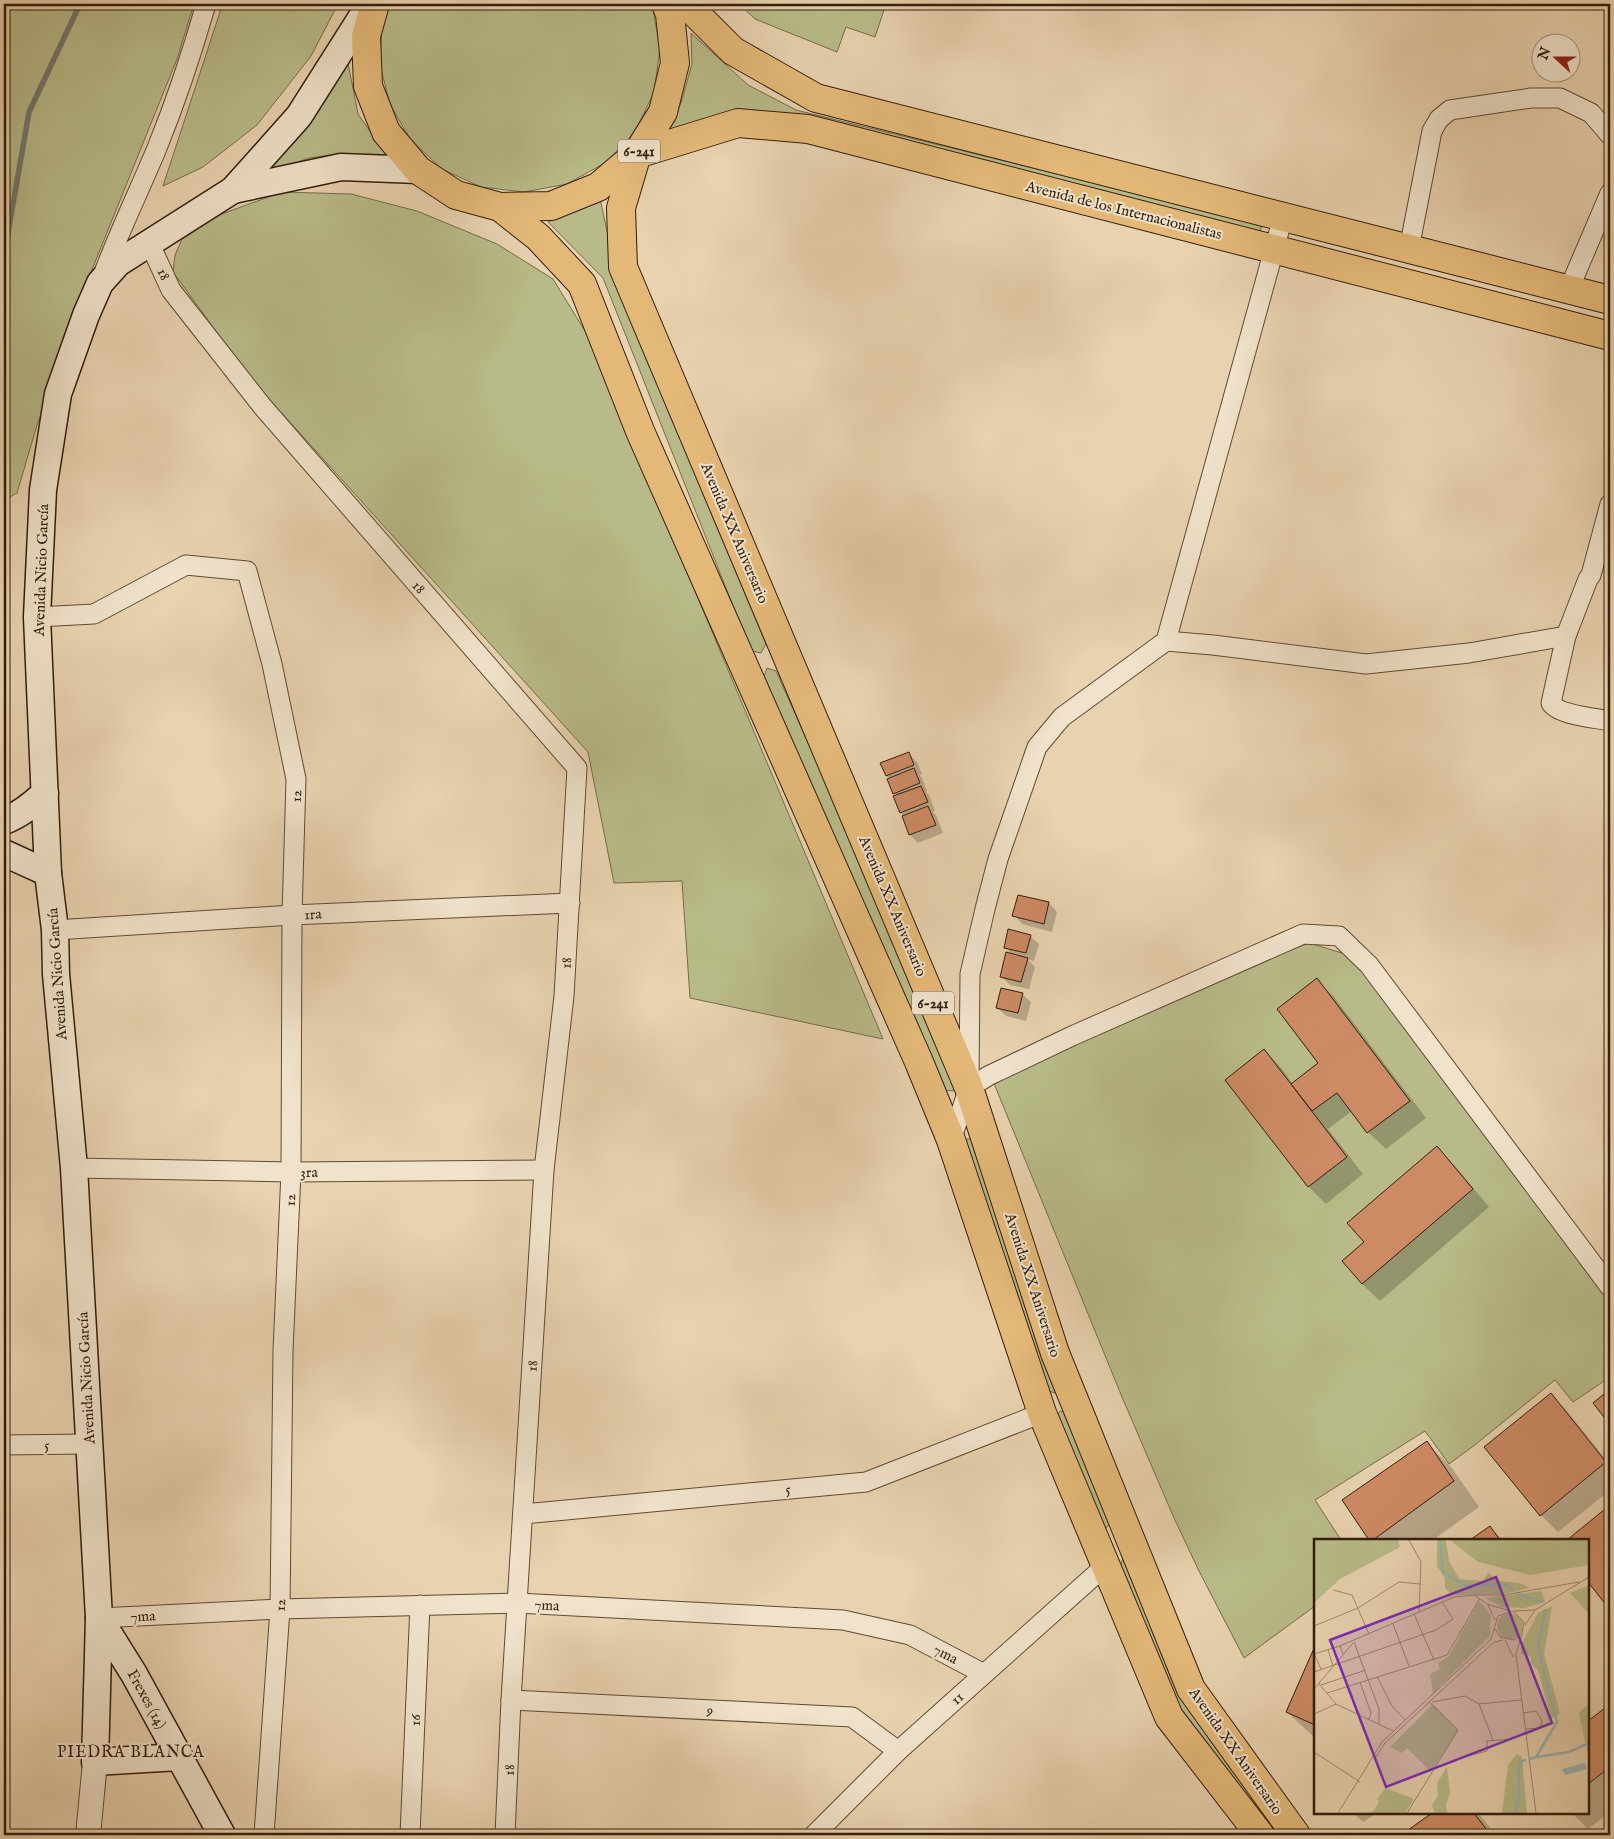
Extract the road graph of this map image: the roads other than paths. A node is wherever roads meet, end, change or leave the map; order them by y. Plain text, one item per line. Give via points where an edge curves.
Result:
1 (206, 4) edge
2 (370, 4) edge
3 (375, 4) edge
4 (666, 4) edge
5 (686, 4) edge
6 (1610, 135) edge
7 (637, 154) junction
8 (418, 170) junction
9 (233, 190) junction
10 (1610, 193) edge
11 (500, 207) junction
12 (1283, 216) junction
13 (149, 242) junction
14 (1275, 249) junction
15 (1409, 249) junction
16 (100, 283) junction
17 (1569, 289) junction
18 (1610, 300) edge
19 (1610, 336) edge
20 (1610, 504) edge
21 (37, 617) junction
22 (1566, 636) junction
23 (1166, 641) junction
24 (1610, 721) edge
25 (45, 793) junction
26 (4, 821) edge
27 (4, 853) edge
28 (48, 874) junction
29 (570, 903) junction
30 (292, 915) junction
31 (55, 930) junction
32 (969, 1088) junction
33 (951, 1140) junction
34 (74, 1168) junction
35 (544, 1170) junction
36 (291, 1172) junction
37 (1610, 1287) edge
38 (1042, 1413) junction
39 (90, 1444) junction
40 (4, 1445) edge
41 (523, 1514) junction
42 (1105, 1566) junction
43 (517, 1604) junction
44 (420, 1605) junction
45 (280, 1609) junction
46 (99, 1618) junction
47 (984, 1674) junction
48 (511, 1700) junction
49 (898, 1751) junction
50 (179, 1757) junction
51 (95, 1762) junction
52 (88, 1835) edge
53 (222, 1835) edge
54 (264, 1835) edge
55 (410, 1835) edge
56 (505, 1835) edge
57 (814, 1835) edge
58 (1260, 1835) edge
59 (1296, 1835) edge

1 - 16 street via 189,65
2 - 9 main road via 299,116
3 - 8 main road, 6-241 via 366,36 368,86 386,132
4 - 7 main road, 6-241 via 675,64 663,112
5 - 12 main road via 733,51 816,98
6 - 15 street via 1591,114 1560,98 1531,98 1450,110 1432,131
7 - 11 main road, 6-241 via 598,187 551,206
7 - 14 main road, Avenida de los Internacionalistas via 738,123 808,129
7 - 32 main road, Avenida XX Aniversario / 6-241 via 621,208 623,267
8 - 9 main road via 341,167
8 - 11 main road, 6-241 via 456,195
9 - 13 main road, Avenida Nicio García
10 - 17 street
11 - 33 main road, Avenida XX Aniversario / 6-241 via 538,237 582,284 640,431
12 - 14 street
12 - 15 main road
13 - 16 main road, Avenida Nicio García via 118,263
13 - 29 street, 18 via 171,290 262,406 577,768
14 - 19 main road, Avenida de los Internacionalistas
14 - 23 street
15 - 17 main road
16 - 21 main road, Avenida Nicio García via 58,394 43,490
17 - 18 main road
20 - 22 street via 1591,575
21 - 25 main road, Avenida Nicio García
21 - 30 street, 12 via 94,614 186,565 247,571 272,664 296,779
22 - 23 street via 1469,653 1366,664
22 - 24 street via 1551,703 1553,707
23 - 32 street via 1062,717 1038,747 998,859 970,974
25 - 26 main road via 14,818
25 - 28 main road, Avenida Nicio García
27 - 28 main road
28 - 31 main road, Avenida Nicio García
29 - 30 street, 1ra
29 - 35 street, 18 via 564,996
30 - 31 street, 1ra
30 - 36 street, 12
31 - 34 main road, Avenida Nicio García via 56,974
32 - 33 street
32 - 37 street via 1072,1036 1304,934 1339,936 1369,965
32 - 59 main road, Avenida XX Aniversario / 6-241 via 1055,1353 1191,1689
33 - 38 main road, Avenida XX Aniversario / 6-241
34 - 36 street, 3ra
34 - 39 main road, Avenida Nicio García
35 - 36 street, 3ra
35 - 41 street, 18
36 - 45 street, 12 via 283,1351
38 - 41 street, 5 via 866,1482
38 - 42 main road, Avenida XX Aniversario / 6-241
39 - 40 street, 5
39 - 46 main road, Avenida Nicio García
41 - 43 street, 18
42 - 47 street, 11
42 - 58 main road, Avenida XX Aniversario / 6-241 via 1169,1718
43 - 44 street, 7ma
43 - 47 street, 7ma via 843,1620 910,1635
43 - 48 street, 18
44 - 45 street, 7ma
44 - 55 street, 16
45 - 46 street, 7ma
45 - 54 street, 12
46 - 50 main road, Frexes (14)
46 - 51 main road, Avenida Nicio García
47 - 49 street, 11
48 - 49 street, 9 via 852,1717
48 - 56 street, 18
49 - 57 street, 11
50 - 51 main road
50 - 53 main road, Frexes (14)
51 - 52 street, Avenida Nicio García

